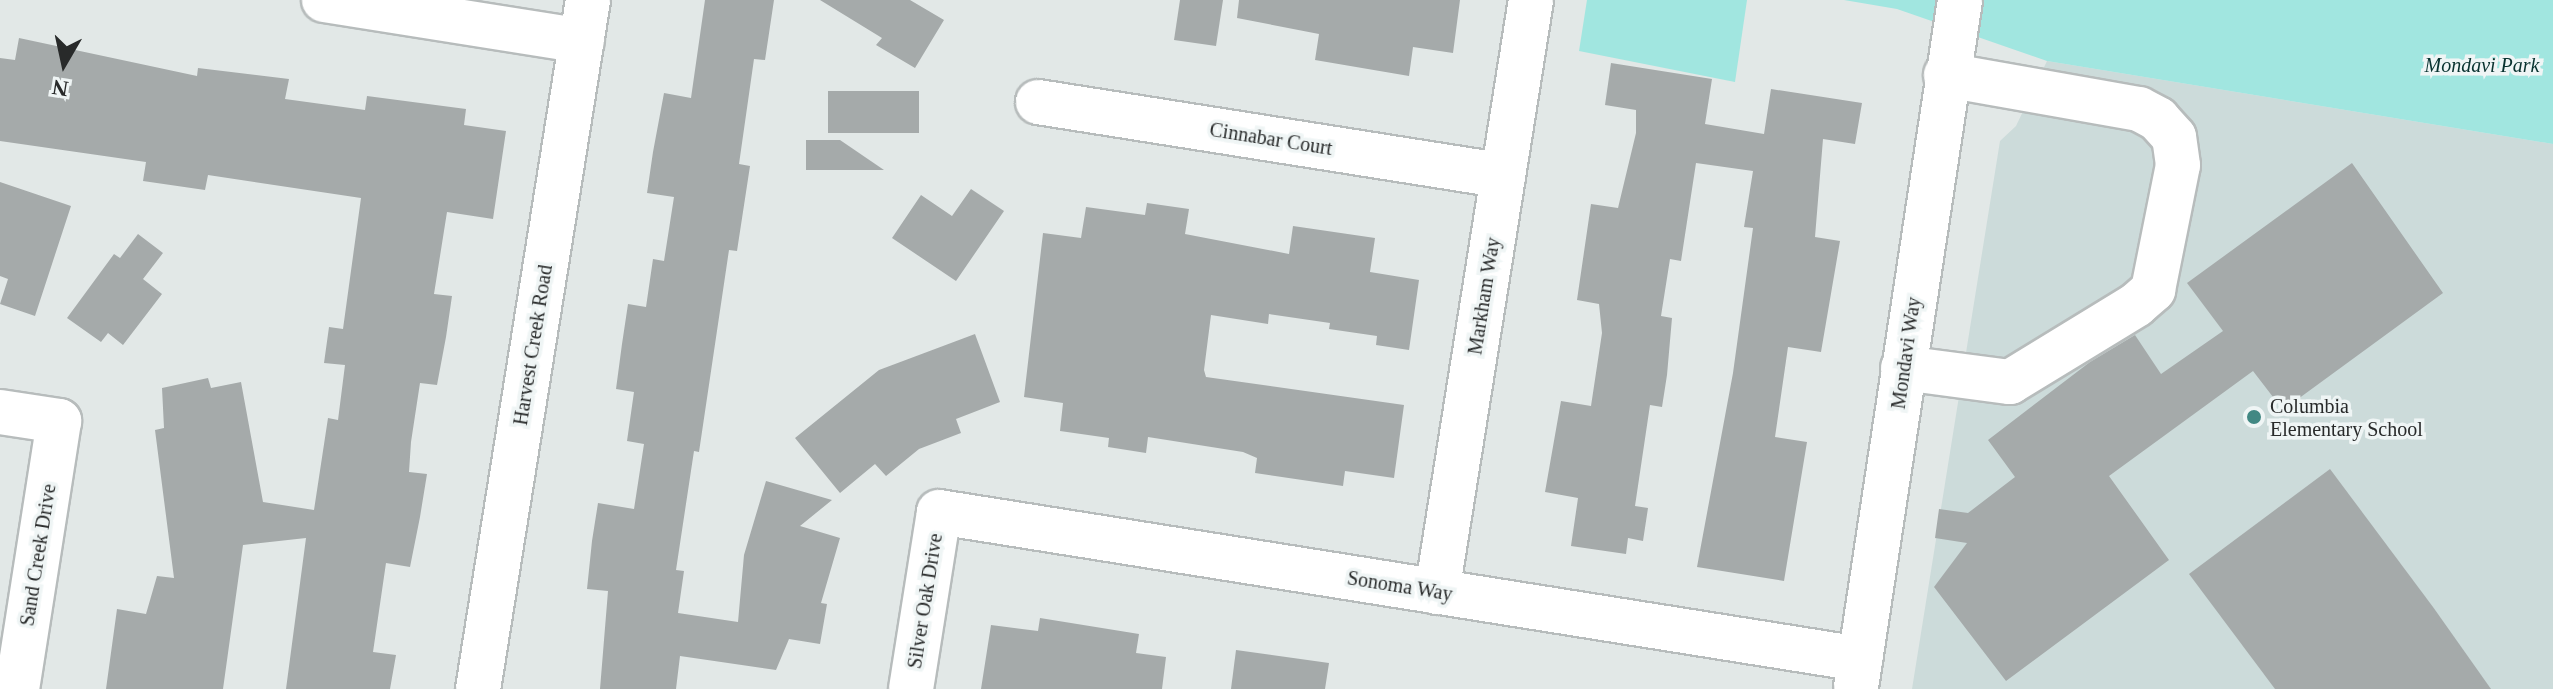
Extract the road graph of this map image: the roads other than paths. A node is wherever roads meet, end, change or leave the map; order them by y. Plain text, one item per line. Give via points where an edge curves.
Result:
1 (324, 0) edge
2 (1531, 0) edge
3 (1957, 8) edge
4 (585, 20) edge
5 (1946, 75) junction
6 (1038, 102) dead end
7 (1503, 176) junction
8 (1903, 368) junction
9 (0, 412) edge
10 (939, 512) joint
11 (1437, 592) junction
12 (1858, 674) edge
13 (17, 689) edge
14 (478, 689) edge
15 (911, 689) edge

1 - 4 street
2 - 7 street, Markham Way
3 - 5 street, Mondavi Way
4 - 14 street, Harvest Creek Road
5 - 8 street, Mondavi Way
5 - 8 street via 2139,109 2158,119 2174,137 2178,165 2153,290 2136,305 2010,382
6 - 7 street, Cinnabar Court
7 - 11 street, Markham Way
8 - 12 street, Mondavi Way
9 - 13 street, Sand Creek Drive via 59,421
10 - 11 street, Sonoma Way
10 - 15 street, Silver Oak Drive
11 - 12 street, Sonoma Way

